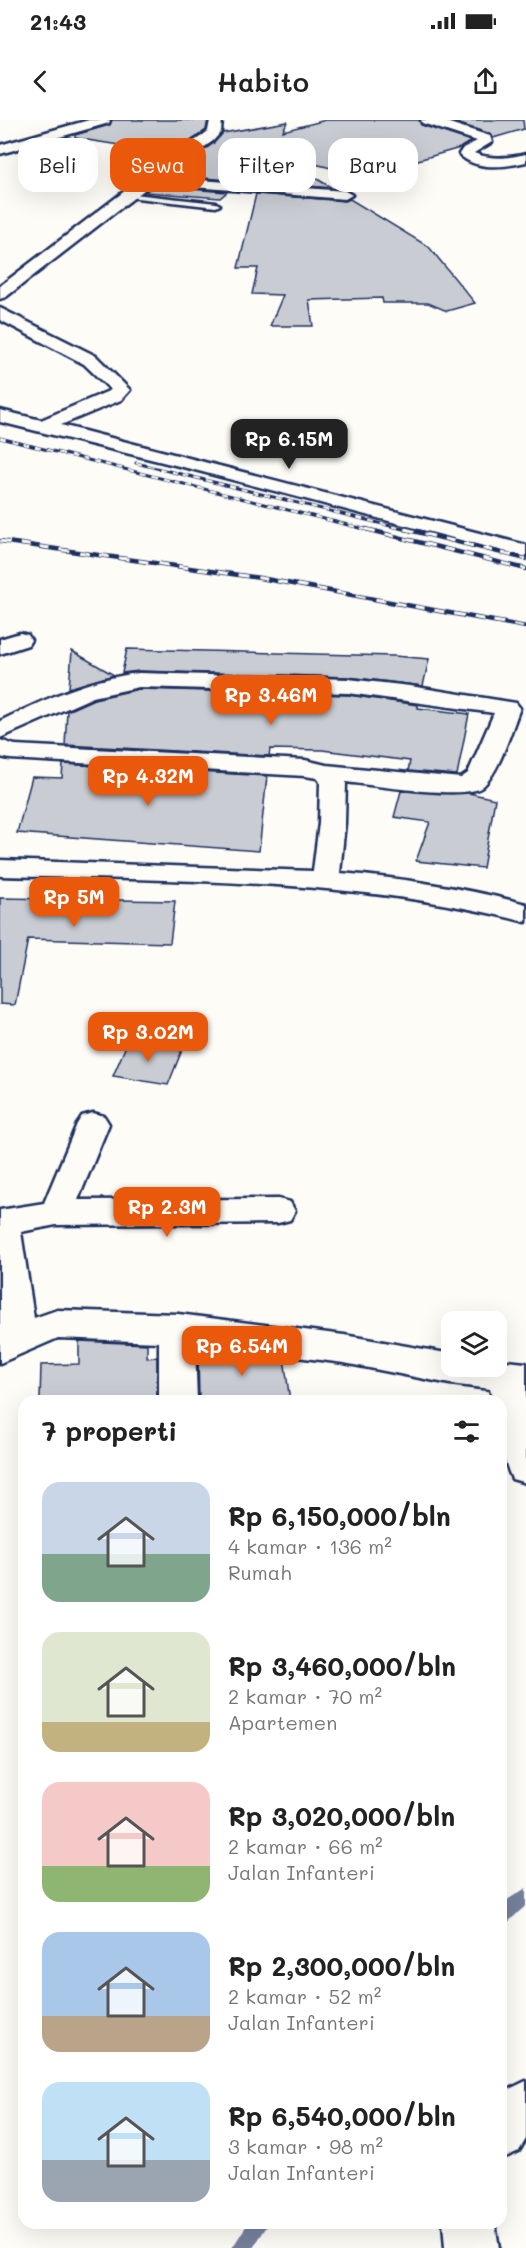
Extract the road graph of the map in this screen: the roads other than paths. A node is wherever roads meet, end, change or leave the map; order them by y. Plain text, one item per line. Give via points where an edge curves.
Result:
1 (104, 120) edge
2 (216, 120) edge
3 (427, 120) edge
4 (451, 122) edge
5 (206, 139) edge
6 (0, 150) edge
7 (526, 159) edge
8 (206, 184) edge
9 (132, 192) edge
10 (128, 195) junction
11 (345, 195) dead end
12 (216, 205) dead end
13 (0, 293) edge
14 (0, 313) edge
15 (0, 416) edge
16 (42, 426) junction
17 (526, 551) edge
18 (0, 731) edge
19 (0, 747) edge
20 (326, 772) junction
21 (0, 868) edge
22 (326, 878) junction
23 (526, 913) edge
24 (93, 1124) dead end
25 (278, 1211) dead end
26 (56, 1213) junction
27 (2, 1223) edge
28 (178, 1328) junction
29 (9, 1343) edge
30 (516, 1378) edge
31 (178, 1395) edge
32 (526, 1467) edge
33 (526, 2106) edge
34 (507, 2123) edge
35 (470, 2229) edge
36 (472, 2248) edge

1 - 6 street
2 - 5 street
3 - 4 street
4 - 7 street via 485,139 466,154 480,161
8 - 11 street
9 - 10 street
10 - 12 lane
10 - 13 street
14 - 16 street via 90,360 121,390
15 - 16 street
16 - 17 street
18 - 20 street via 115,681 348,686 508,708 479,776 471,784
19 - 20 street via 10,752
20 - 22 street via 333,781 333,824
21 - 22 street
22 - 23 street via 426,891
24 - 26 street
25 - 26 street
26 - 27 street
27 - 29 street
28 - 29 street via 57,1324
28 - 30 street via 344,1349
28 - 31 street
30 - 32 street
33 - 34 street
35 - 36 street

